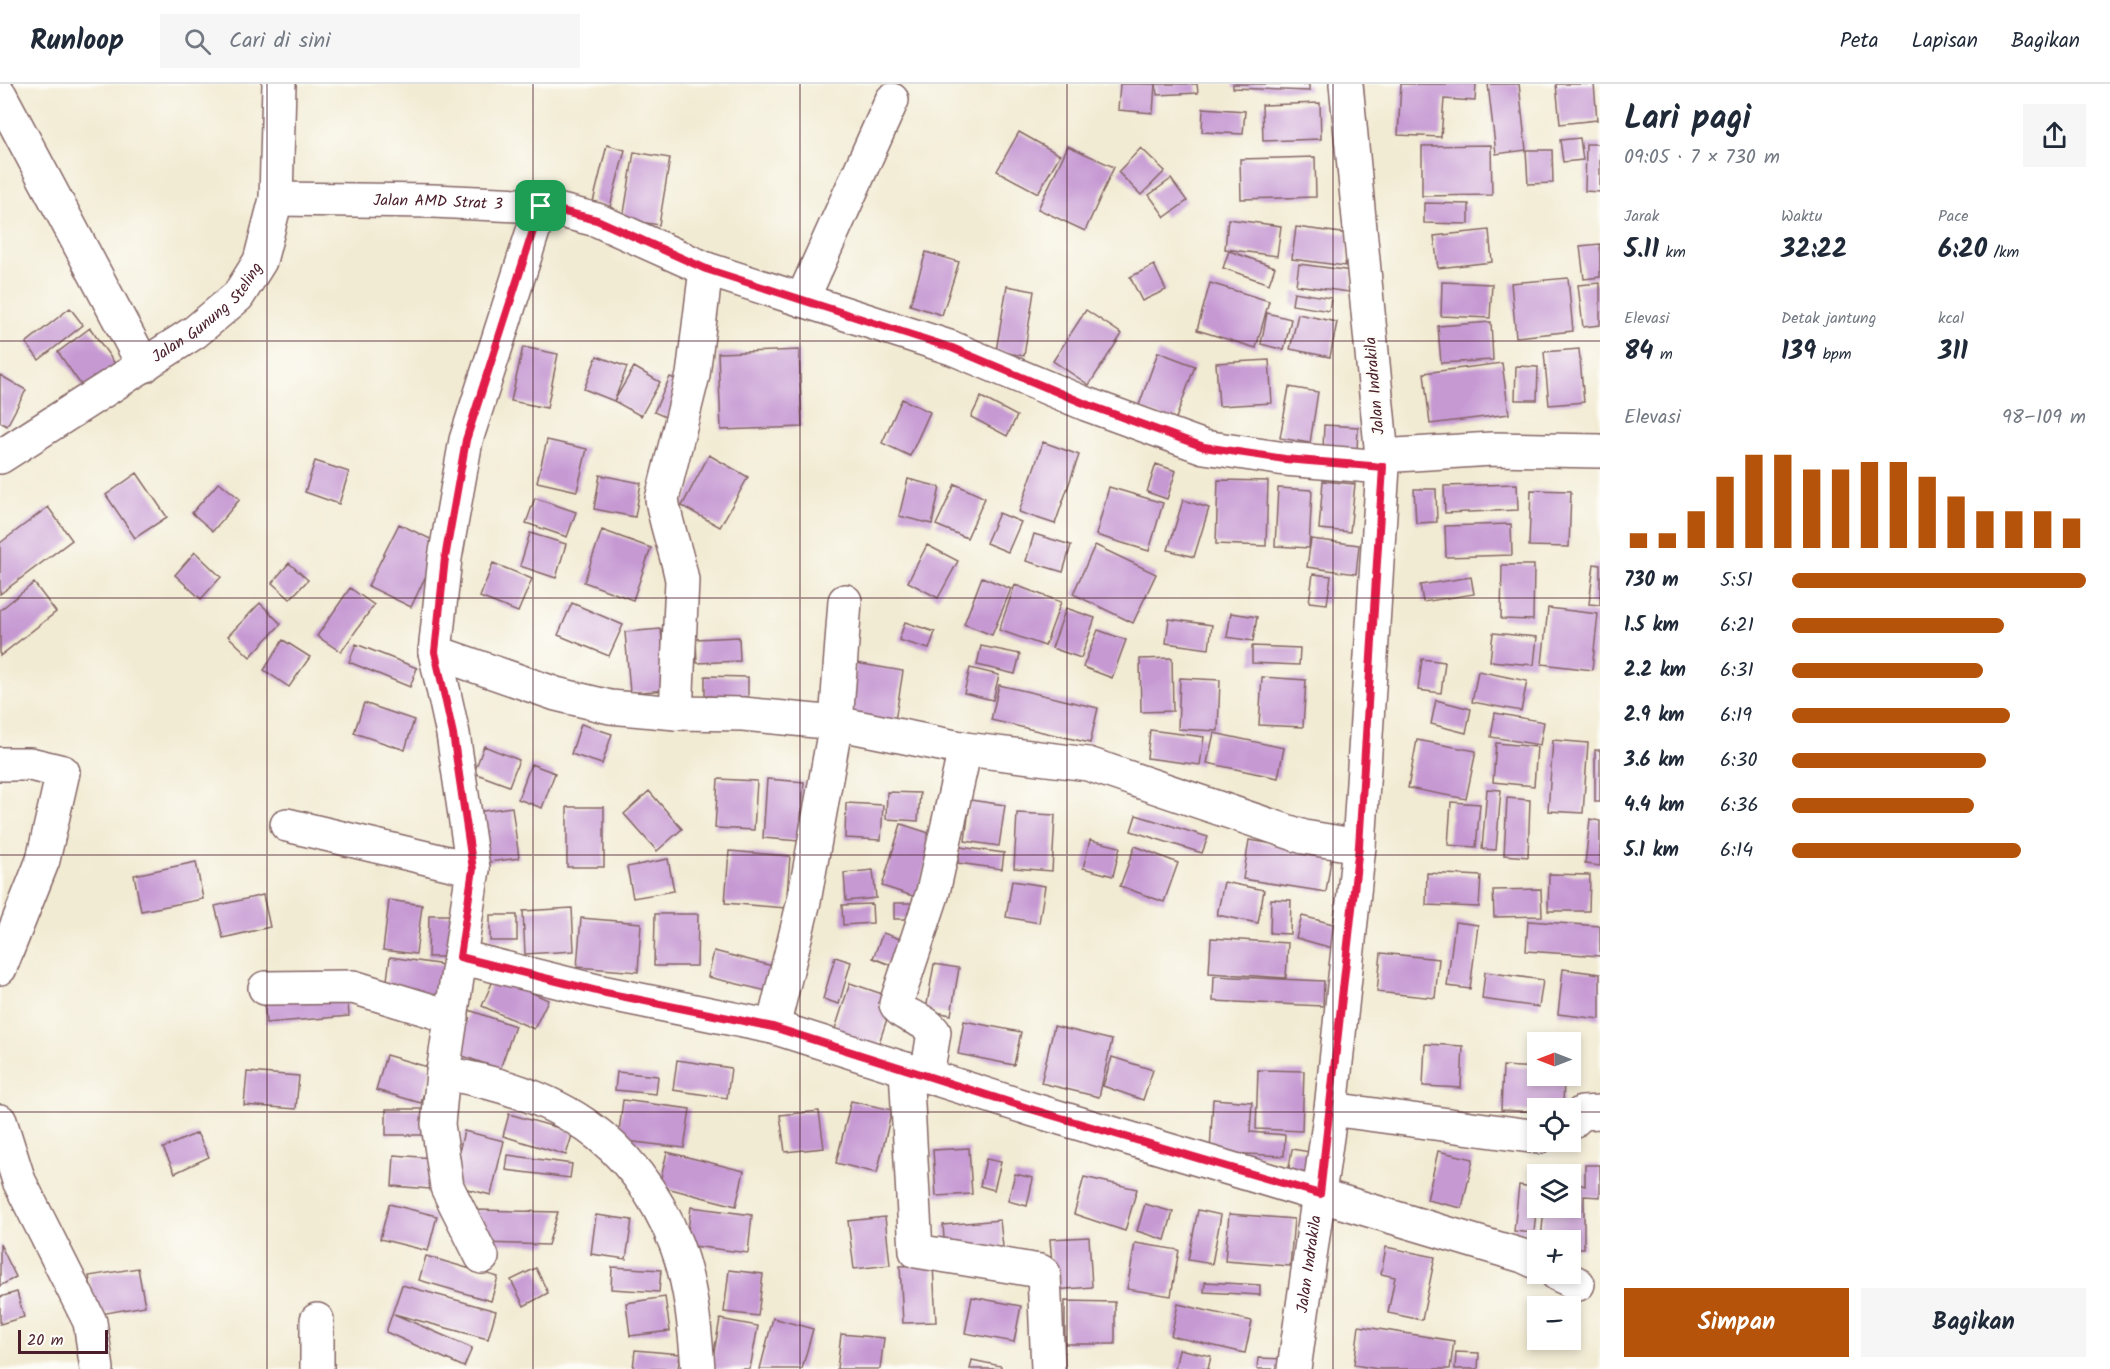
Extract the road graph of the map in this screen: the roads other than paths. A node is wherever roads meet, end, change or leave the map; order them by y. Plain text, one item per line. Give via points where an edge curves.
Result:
1 (279, 84) edge
2 (1346, 84) edge
3 (0, 95) edge
4 (892, 100) dead end
5 (276, 199) junction
6 (541, 206) junction
7 (706, 269) junction
8 (802, 300) junction
9 (144, 366) junction
10 (1600, 451) edge
11 (0, 457) edge
12 (1382, 462) junction
13 (845, 601) dead end
14 (435, 652) junction
15 (676, 713) junction
16 (836, 723) junction
17 (965, 749) junction
18 (0, 764) edge
19 (287, 825) dead end
20 (1359, 846) junction
21 (473, 869) junction
22 (460, 957) junction
23 (0, 968) edge
24 (265, 988) dead end
25 (452, 1017) junction
26 (773, 1027) junction
27 (443, 1073) junction
28 (916, 1073) junction
29 (1331, 1109) junction
30 (1600, 1112) edge
31 (1581, 1114) edge
32 (0, 1121) edge
33 (1527, 1136) edge
34 (1320, 1194) junction
35 (482, 1257) dead end
36 (1527, 1258) edge
37 (318, 1320) dead end
38 (97, 1369) edge
39 (316, 1369) edge
40 (698, 1369) edge
41 (1048, 1369) edge
42 (1294, 1369) edge

1 - 5 street, Jalan Gunung Steling
2 - 12 street, Jalan Indrakila
3 - 9 street
4 - 8 street
5 - 6 street, Jalan AMD Strat 3
5 - 9 street, Jalan Gunung Steling via 260,261 238,296 195,332
6 - 7 street, Jalan AMD Strat 3 via 597,220
6 - 14 street via 466,440 445,558
7 - 8 street, Jalan AMD Strat 3
7 - 15 street via 693,375 662,499 682,580
8 - 12 street, Jalan AMD Strat 3 via 952,348 1086,404 1204,447 1285,459
9 - 11 street, Jalan Gunung Steling
10 - 12 street, Jalan AMD Strat 3 via 1492,449
12 - 20 street, Jalan Indrakila
13 - 16 street
14 - 15 street via 556,694 610,707
14 - 21 street via 453,734
15 - 16 street via 742,714
16 - 17 street
16 - 26 street via 804,901
17 - 20 street via 1088,764 1304,837
17 - 28 street via 933,892 896,1004 901,1012 923,1020 934,1032
18 - 23 street via 30,764 63,771 43,860
19 - 21 street
20 - 29 street, Jalan Indrakila
21 - 22 street
22 - 25 street
22 - 26 street via 601,992
24 - 25 street via 353,987
25 - 27 street
26 - 28 street
27 - 35 street via 438,1124 447,1187
27 - 40 street via 487,1080 552,1104 590,1127 621,1154 658,1206 677,1245 694,1319
28 - 34 street
28 - 41 street via 916,1251 1044,1274
29 - 33 street
29 - 34 street, Jalan Indrakila
30 - 31 street
32 - 38 street via 19,1181 90,1322
34 - 36 street
34 - 42 street, Jalan Indrakila
37 - 39 street

